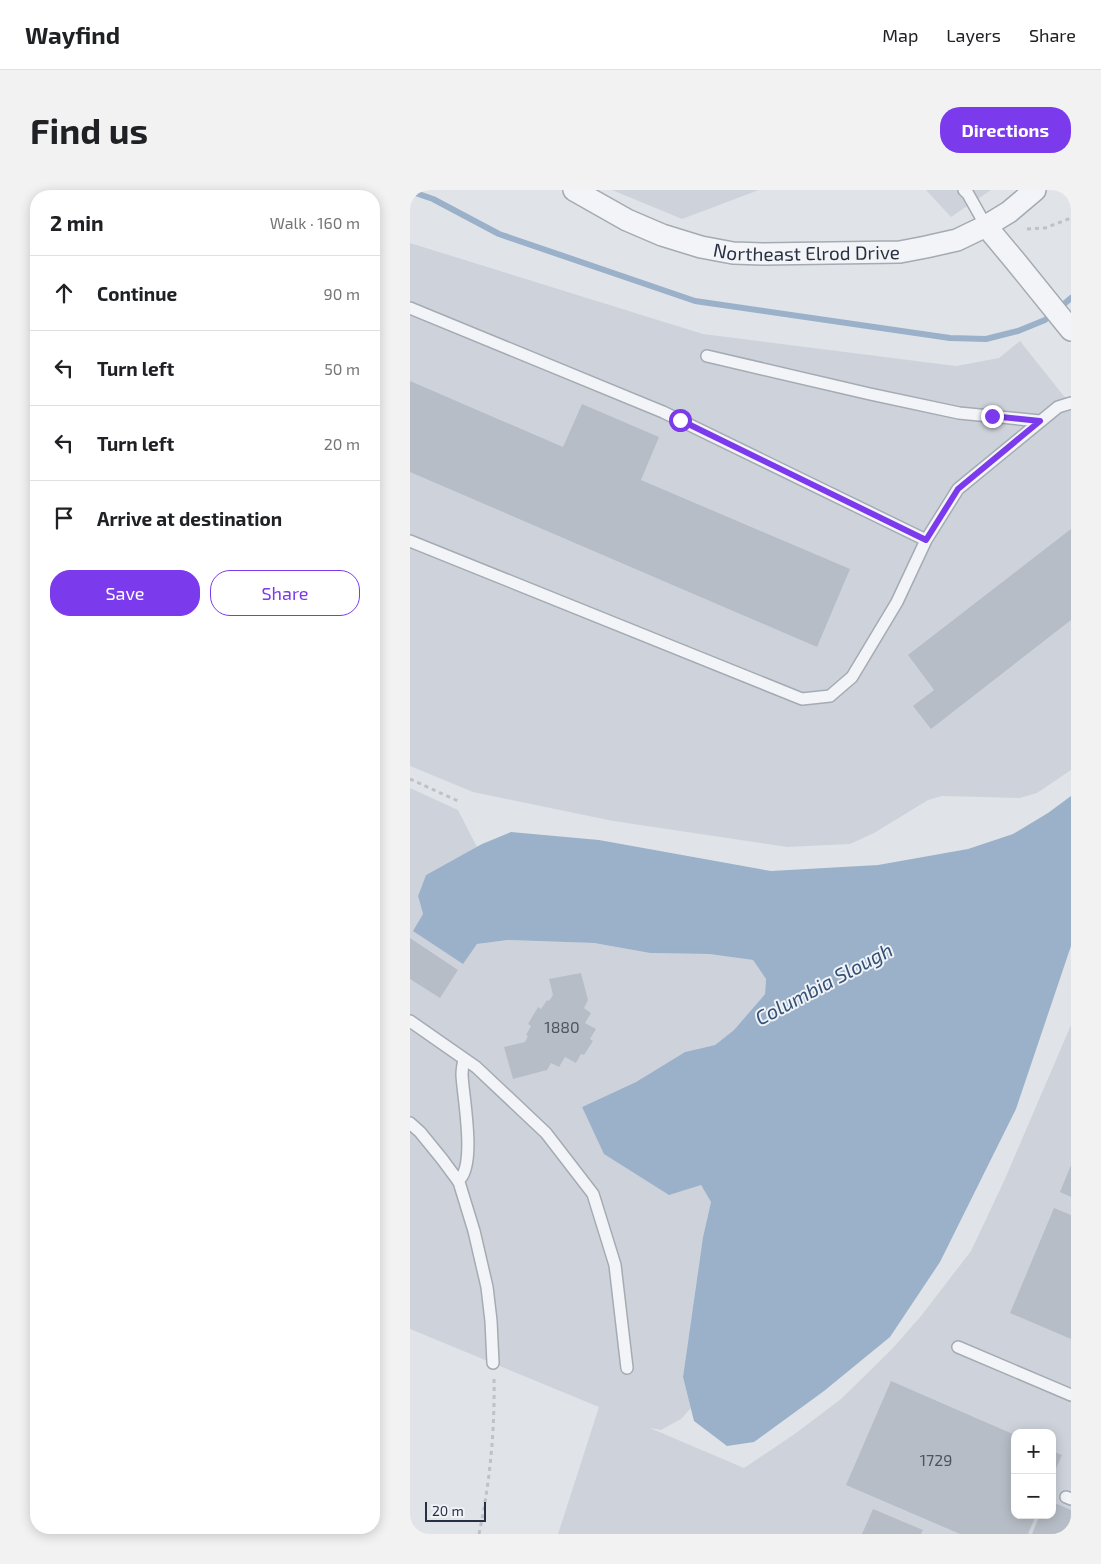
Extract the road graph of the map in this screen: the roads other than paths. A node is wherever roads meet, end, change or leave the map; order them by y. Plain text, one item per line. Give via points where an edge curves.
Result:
1 (574, 190) edge
2 (964, 190) edge
3 (1035, 190) edge
4 (986, 226) junction
5 (410, 308) edge
6 (1071, 330) edge
7 (707, 356) dead end
8 (1071, 403) edge
9 (1040, 421) junction
10 (926, 540) junction
11 (410, 542) edge
12 (410, 1021) edge
13 (464, 1059) junction
14 (410, 1123) edge
15 (458, 1181) junction
16 (958, 1347) dead end
17 (493, 1363) road end
18 (626, 1368) dead end
19 (1071, 1395) edge

1 - 4 street, Northeast Elrod Drive via 627,220 662,235 733,253 900,252 957,240
2 - 4 lane
3 - 4 street, Northeast Elrod Drive
4 - 6 street
5 - 10 lane via 663,412
7 - 9 lane via 959,413
8 - 9 lane
9 - 10 lane via 958,489
10 - 11 lane via 897,602 852,677 830,696 802,698
12 - 13 lane
13 - 15 lane via 466,1170
13 - 18 lane via 546,1133 593,1194 615,1265
14 - 15 lane
15 - 17 lane via 487,1287
16 - 19 lane

